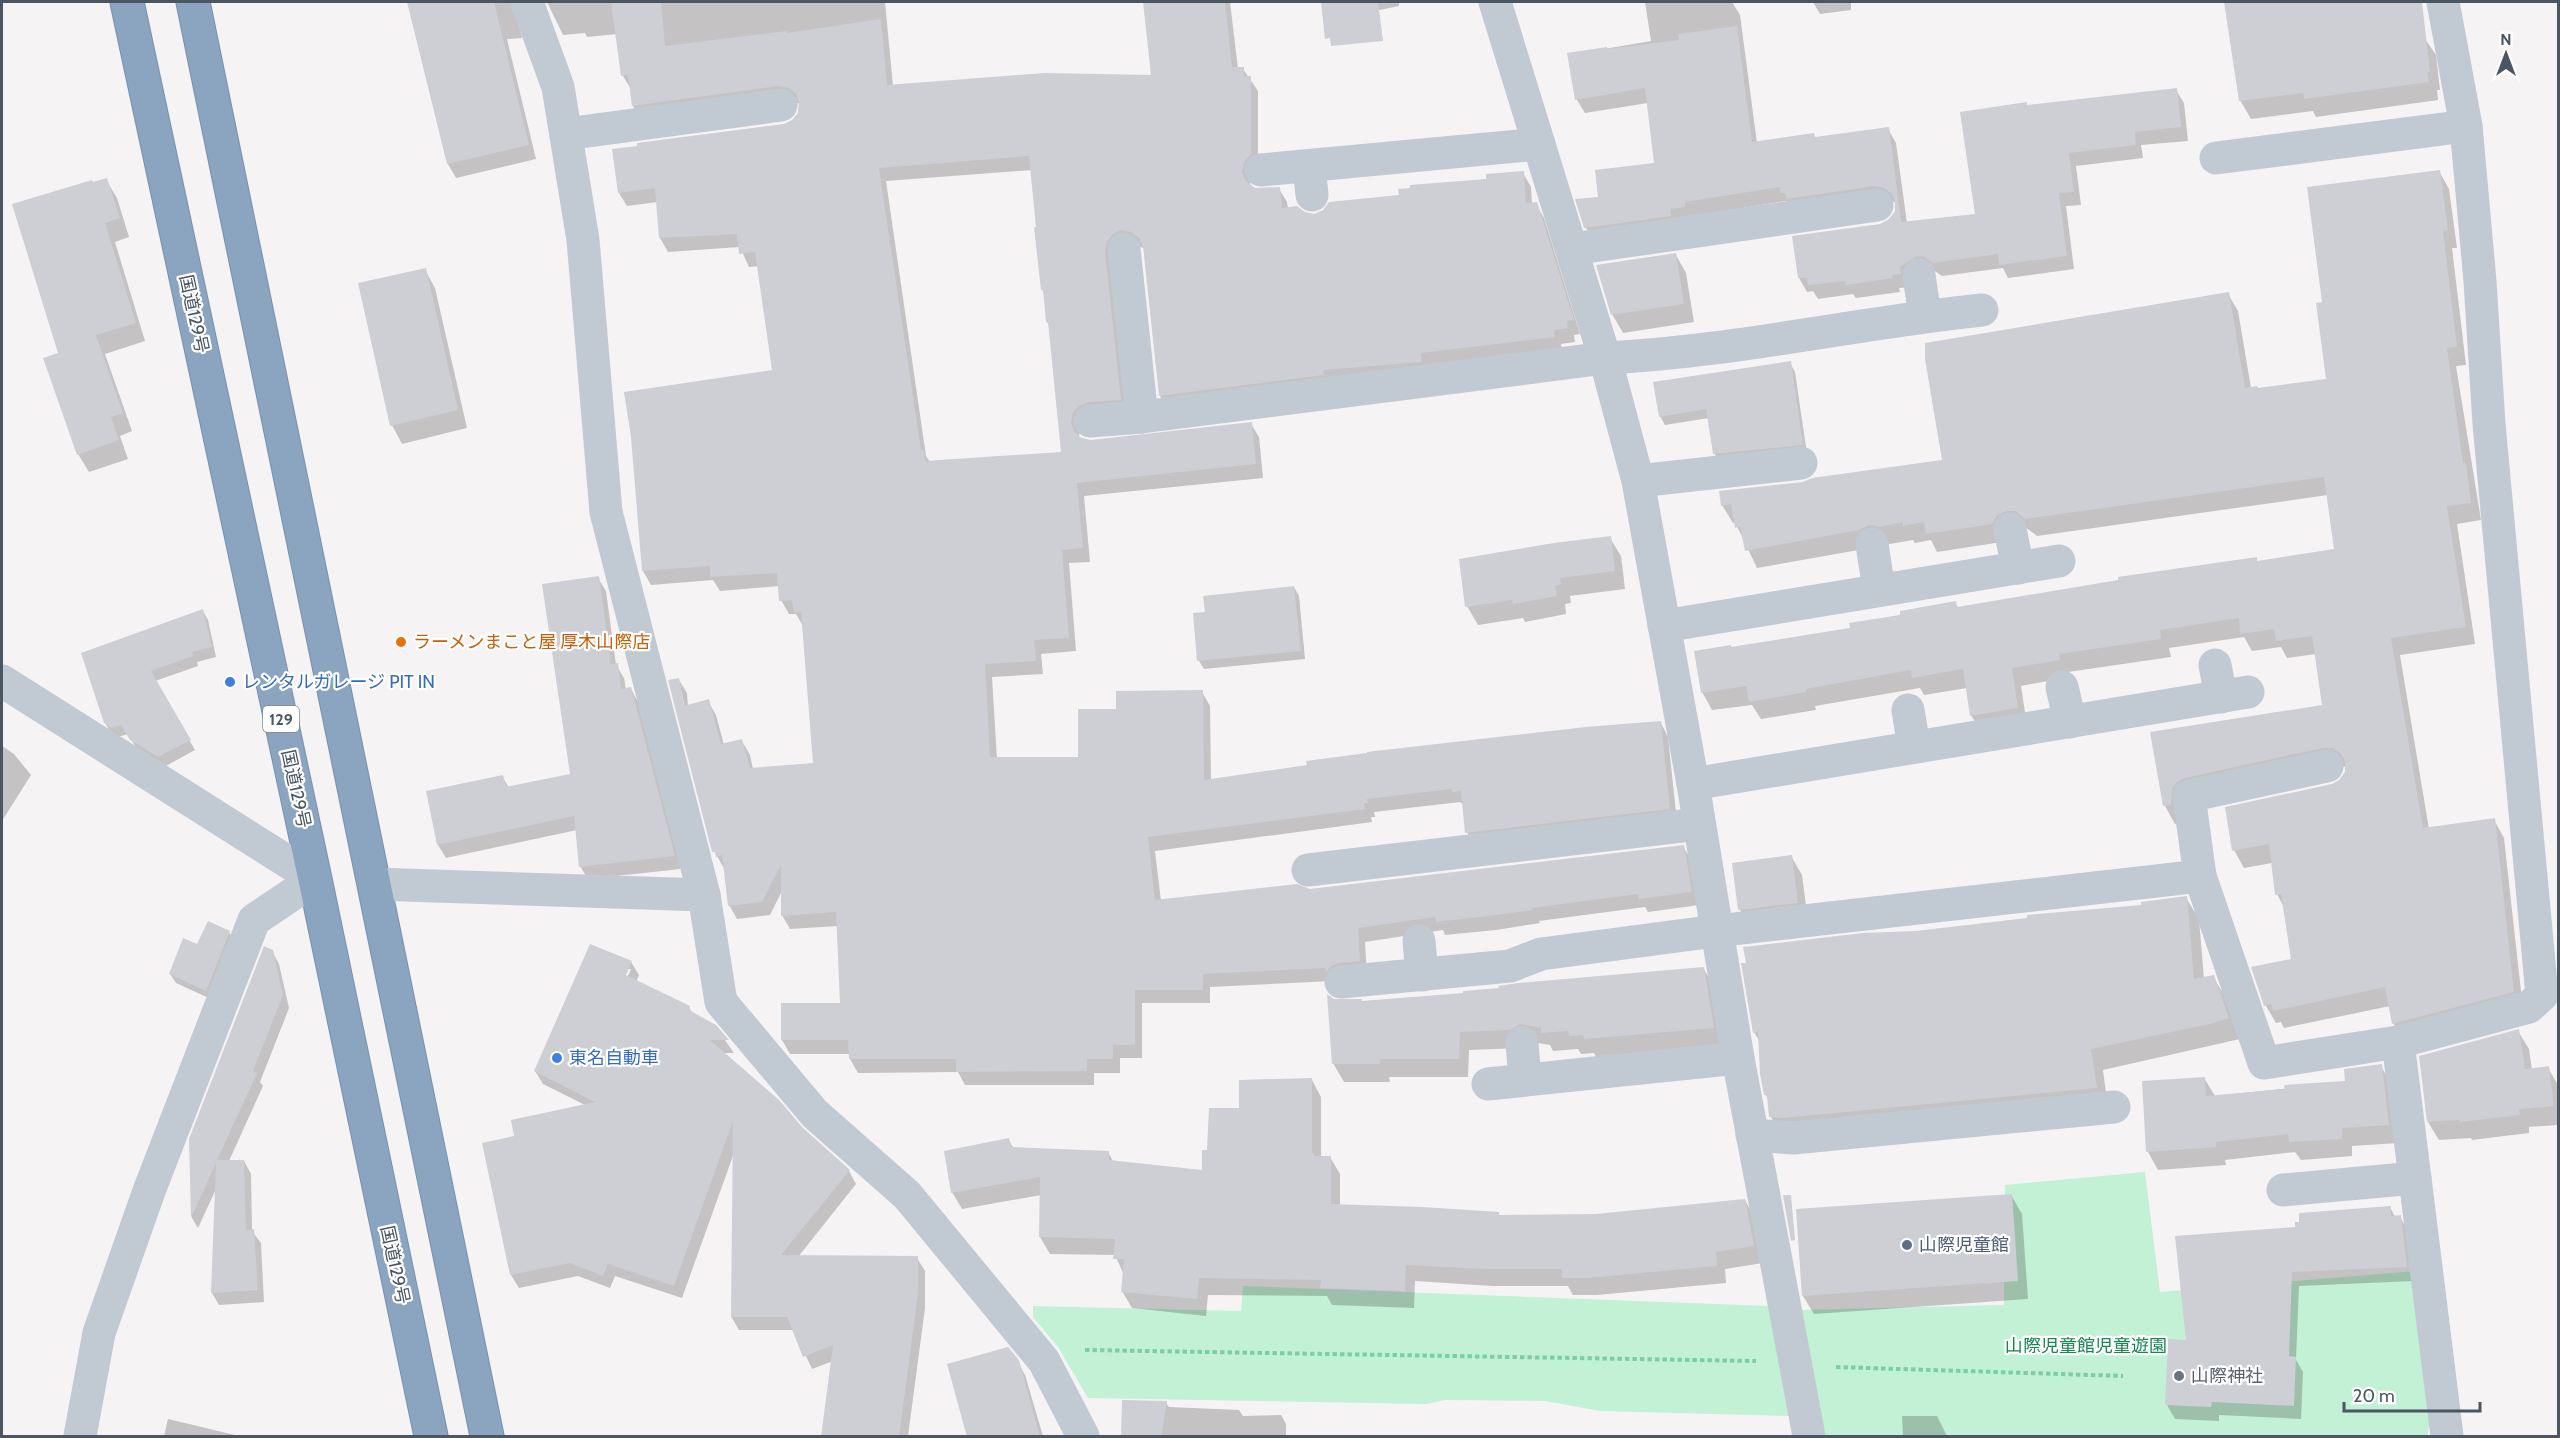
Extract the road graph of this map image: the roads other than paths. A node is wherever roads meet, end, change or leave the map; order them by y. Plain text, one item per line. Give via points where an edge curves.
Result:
1 (127, 2) edge
2 (193, 2) edge
3 (527, 2) edge
4 (1495, 2) edge
5 (2443, 2) edge
6 (781, 105) dead end
7 (2466, 126) junction
8 (566, 134) junction
9 (1539, 144) junction
10 (2216, 158) dead end
11 (1261, 170) dead end
12 (1877, 205) dead end
13 (1124, 249) dead end
14 (1572, 249) junction
15 (1919, 275) dead end
16 (1982, 310) dead end
17 (1925, 316) junction
18 (1605, 358) junction
19 (1142, 417) junction
20 (1090, 421) dead end
21 (1801, 463) dead end
22 (1638, 481) junction
23 (2010, 529) dead end
24 (1872, 544) dead end
25 (2059, 561) dead end
26 (2018, 568) junction
27 (1879, 590) junction
28 (1664, 626) junction
29 (2215, 665) dead end
30 (2, 681) edge
31 (2062, 687) dead end
32 (1908, 710) dead end
33 (2070, 722) junction
34 (1914, 747) junction
35 (2327, 766) dead end
36 (1693, 784) junction
37 (1699, 824) junction
38 (1308, 870) dead end
39 (2200, 876) junction
40 (315, 879) junction
41 (374, 884) junction
42 (704, 895) junction
43 (1716, 931) junction
44 (1419, 941) dead end
45 (1422, 975) junction
46 (1341, 982) dead end
47 (2398, 1042) junction
48 (1522, 1043) dead end
49 (1738, 1058) junction
50 (1525, 1080) junction
51 (1488, 1084) dead end
52 (2114, 1107) dead end
53 (1752, 1135) junction
54 (2415, 1178) junction
55 (2283, 1190) dead end
56 (80, 1437) edge
57 (431, 1437) edge
58 (487, 1437) edge
59 (1083, 1437) edge
60 (1809, 1437) edge
61 (2447, 1437) edge

1 - 40 highway, 国道129号 / 129
2 - 41 highway
3 - 8 street via 558,87
4 - 9 street
5 - 7 street
6 - 8 street
7 - 10 street
7 - 47 street via 2489,424 2542,995 2529,1007
8 - 42 street via 583,240 606,512
9 - 11 street via 1311,181
9 - 14 street
12 - 14 street
13 - 19 street
14 - 18 street
15 - 17 street
16 - 17 street
17 - 18 street via 1803,325 1660,356
18 - 19 street
18 - 22 street
19 - 20 street
21 - 22 street
22 - 28 street
23 - 26 street
24 - 27 street
25 - 26 street
26 - 27 street
27 - 28 street
28 - 36 street
29 - 33 street via 2235,694
30 - 40 street
31 - 33 street
32 - 34 street
33 - 34 street
34 - 36 street
35 - 39 street via 2189,796
36 - 37 street
37 - 38 street via 1435,841
37 - 43 street
39 - 43 street
39 - 47 street via 2264,1063
40 - 56 street via 254,920 149,1191 99,1333
40 - 57 highway, 国道129号 / 129
41 - 42 street
41 - 58 highway
42 - 59 street via 721,1002 815,1114 907,1195 1044,1360
43 - 45 street via 1541,954 1510,966
43 - 49 street
44 - 45 street
45 - 46 street
47 - 54 street
48 - 50 street
49 - 50 street
49 - 53 street
50 - 51 street
52 - 53 street via 1793,1138
53 - 60 street
54 - 55 street
54 - 61 street

